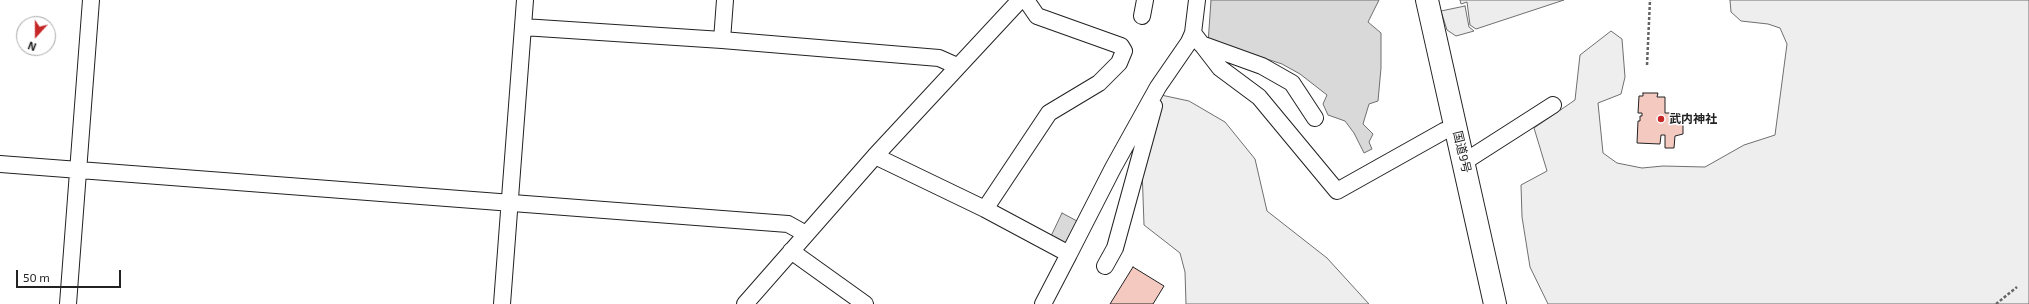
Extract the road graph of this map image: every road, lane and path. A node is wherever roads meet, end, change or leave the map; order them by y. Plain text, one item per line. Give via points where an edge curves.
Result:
1 (91, 0) edge
2 (525, 0) edge
3 (725, 0) edge
4 (1020, 0) edge
5 (1026, 0) edge
6 (1146, 0) edge
7 (1197, 0) edge
8 (1427, 0) edge
9 (1650, 0) edge
10 (1142, 16) dead end
11 (523, 27) junction
12 (1197, 38) junction
13 (722, 40) junction
14 (1647, 65) dead end
15 (957, 66) junction
16 (1158, 87) junction
17 (1553, 105) dead end
18 (1315, 118) dead end
19 (1456, 128) junction
20 (875, 156) junction
21 (1464, 162) junction
22 (0, 164) edge
23 (78, 169) junction
24 (510, 202) junction
25 (985, 209) junction
26 (806, 234) junction
27 (791, 251) junction
28 (1069, 254) junction
29 (1105, 266) dead end
30 (2017, 287) dead end
31 (68, 304) edge
32 (502, 304) edge
33 (745, 304) edge
34 (865, 304) edge
35 (1044, 304) edge
36 (1496, 304) edge
37 (1996, 304) edge

1 - 23 street
2 - 11 street
3 - 13 street
4 - 15 street
5 - 25 street via 1036,16 1121,46 1124,51 1119,63 1099,83 1049,113
6 - 10 street
7 - 12 street
8 - 19 highway, 国道9号
9 - 14 path
11 - 13 street
11 - 24 street
12 - 16 street
12 - 18 street via 1262,66 1292,83
12 - 19 street via 1220,68 1259,97 1337,191 1444,131
13 - 15 street via 939,58
15 - 20 street
16 - 28 street
16 - 29 street via 1117,240
17 - 21 street
19 - 21 highway, 国道9号
20 - 25 street
20 - 26 street
21 - 36 highway, 国道9号
22 - 23 street
23 - 24 street
23 - 31 street
24 - 26 street via 788,224
24 - 32 street
25 - 28 street
26 - 27 street
27 - 33 street
27 - 34 street
28 - 35 street
30 - 37 path

